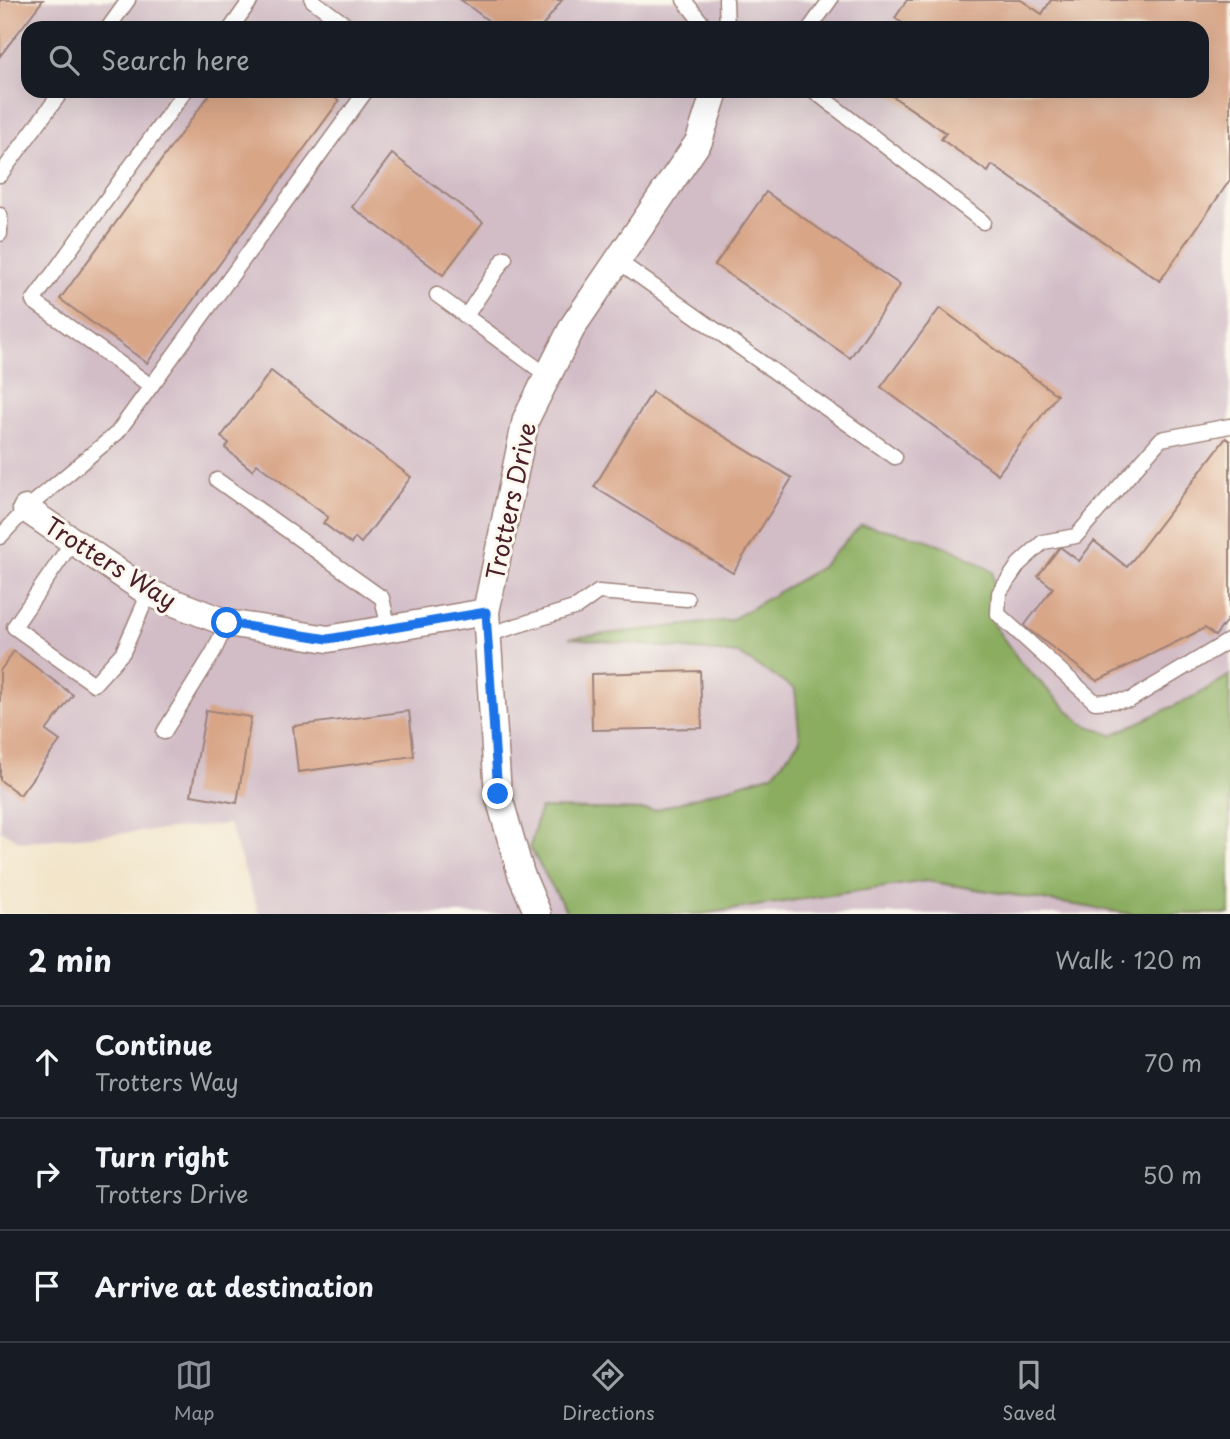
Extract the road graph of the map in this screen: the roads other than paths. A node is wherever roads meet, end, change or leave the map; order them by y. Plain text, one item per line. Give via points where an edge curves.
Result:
1 (128, 0) edge
2 (251, 0) edge
3 (312, 0) edge
4 (684, 0) edge
5 (726, 0) edge
6 (830, 0) edge
7 (113, 21) edge
8 (236, 21) edge
9 (340, 21) edge
10 (700, 21) edge
11 (726, 21) edge
12 (815, 21) edge
13 (57, 98) edge
14 (180, 98) edge
15 (361, 98) edge
16 (713, 98) edge
17 (823, 98) edge
18 (0, 175) edge
19 (0, 215) edge
20 (983, 222) dead end
21 (0, 234) edge
22 (505, 258) dead end
23 (618, 261) junction
24 (437, 295) dead end
25 (466, 316) junction
26 (548, 376) junction
27 (151, 386) junction
28 (1230, 426) edge
29 (894, 457) dead end
30 (217, 480) dead end
31 (26, 509) junction
32 (0, 537) edge
33 (74, 541) junction
34 (149, 593) junction
35 (687, 599) dead end
36 (227, 623) junction
37 (486, 624) junction
38 (388, 629) junction
39 (1230, 640) edge
40 (164, 732) dead end
41 (538, 914) edge

1 - 7 lane
2 - 8 lane
3 - 9 lane
4 - 10 lane
5 - 11 lane
6 - 12 lane
13 - 18 lane
14 - 27 lane via 33,301
15 - 27 lane
16 - 23 street, Trotters Drive via 699,141
17 - 20 lane
19 - 21 lane
22 - 25 lane
23 - 26 street, Trotters Drive via 573,326
23 - 29 lane
24 - 25 lane
25 - 26 lane
26 - 37 street, Trotters Drive via 526,419
27 - 31 lane via 117,433
28 - 39 lane via 1161,439 1076,536 1043,542 1018,564 999,593 998,614 1095,702 1130,699
30 - 38 lane via 382,598
31 - 32 lane
31 - 33 street, Trotters Way
33 - 34 street, Trotters Way
33 - 34 lane via 14,626 94,684 123,652
34 - 36 street, Trotters Way
35 - 37 lane via 598,593 577,607
36 - 38 street, Trotters Way via 328,639
36 - 40 lane
37 - 38 street, Trotters Way
37 - 41 street, Trotters Drive via 498,794

